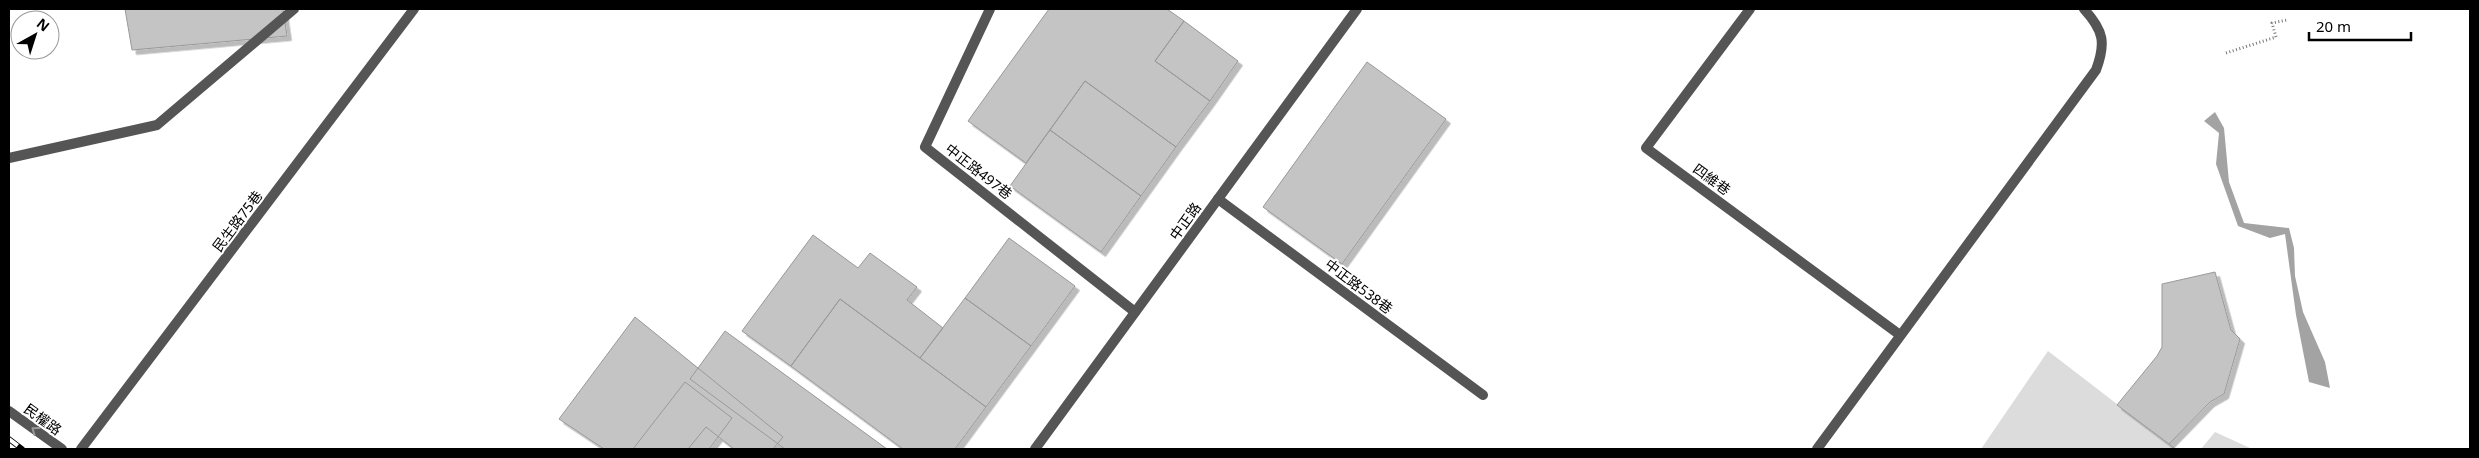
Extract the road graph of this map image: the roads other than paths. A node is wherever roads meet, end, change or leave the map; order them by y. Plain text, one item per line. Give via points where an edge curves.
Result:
1 (294, 9) edge
2 (414, 9) edge
3 (990, 9) edge
4 (1357, 9) edge
5 (1750, 9) edge
6 (2084, 9) edge
7 (9, 158) edge
8 (1218, 199) junction
9 (1135, 312) junction
10 (1900, 335) junction
11 (1483, 395) dead end
12 (9, 411) edge
13 (62, 449) edge
14 (81, 449) edge
15 (1035, 449) edge
16 (1816, 449) edge

1 - 7 street via 157,124
2 - 14 street, 民生路75巷
3 - 9 street, 中正路497巷 via 925,147
4 - 8 street, 中正路
5 - 10 street, 四維巷 via 1646,148
6 - 10 street via 2098,24 2103,51 2096,70
8 - 9 street, 中正路
8 - 11 street, 中正路538巷
9 - 15 street, 中正路
10 - 16 street
13 -> 12 street, 民權路

